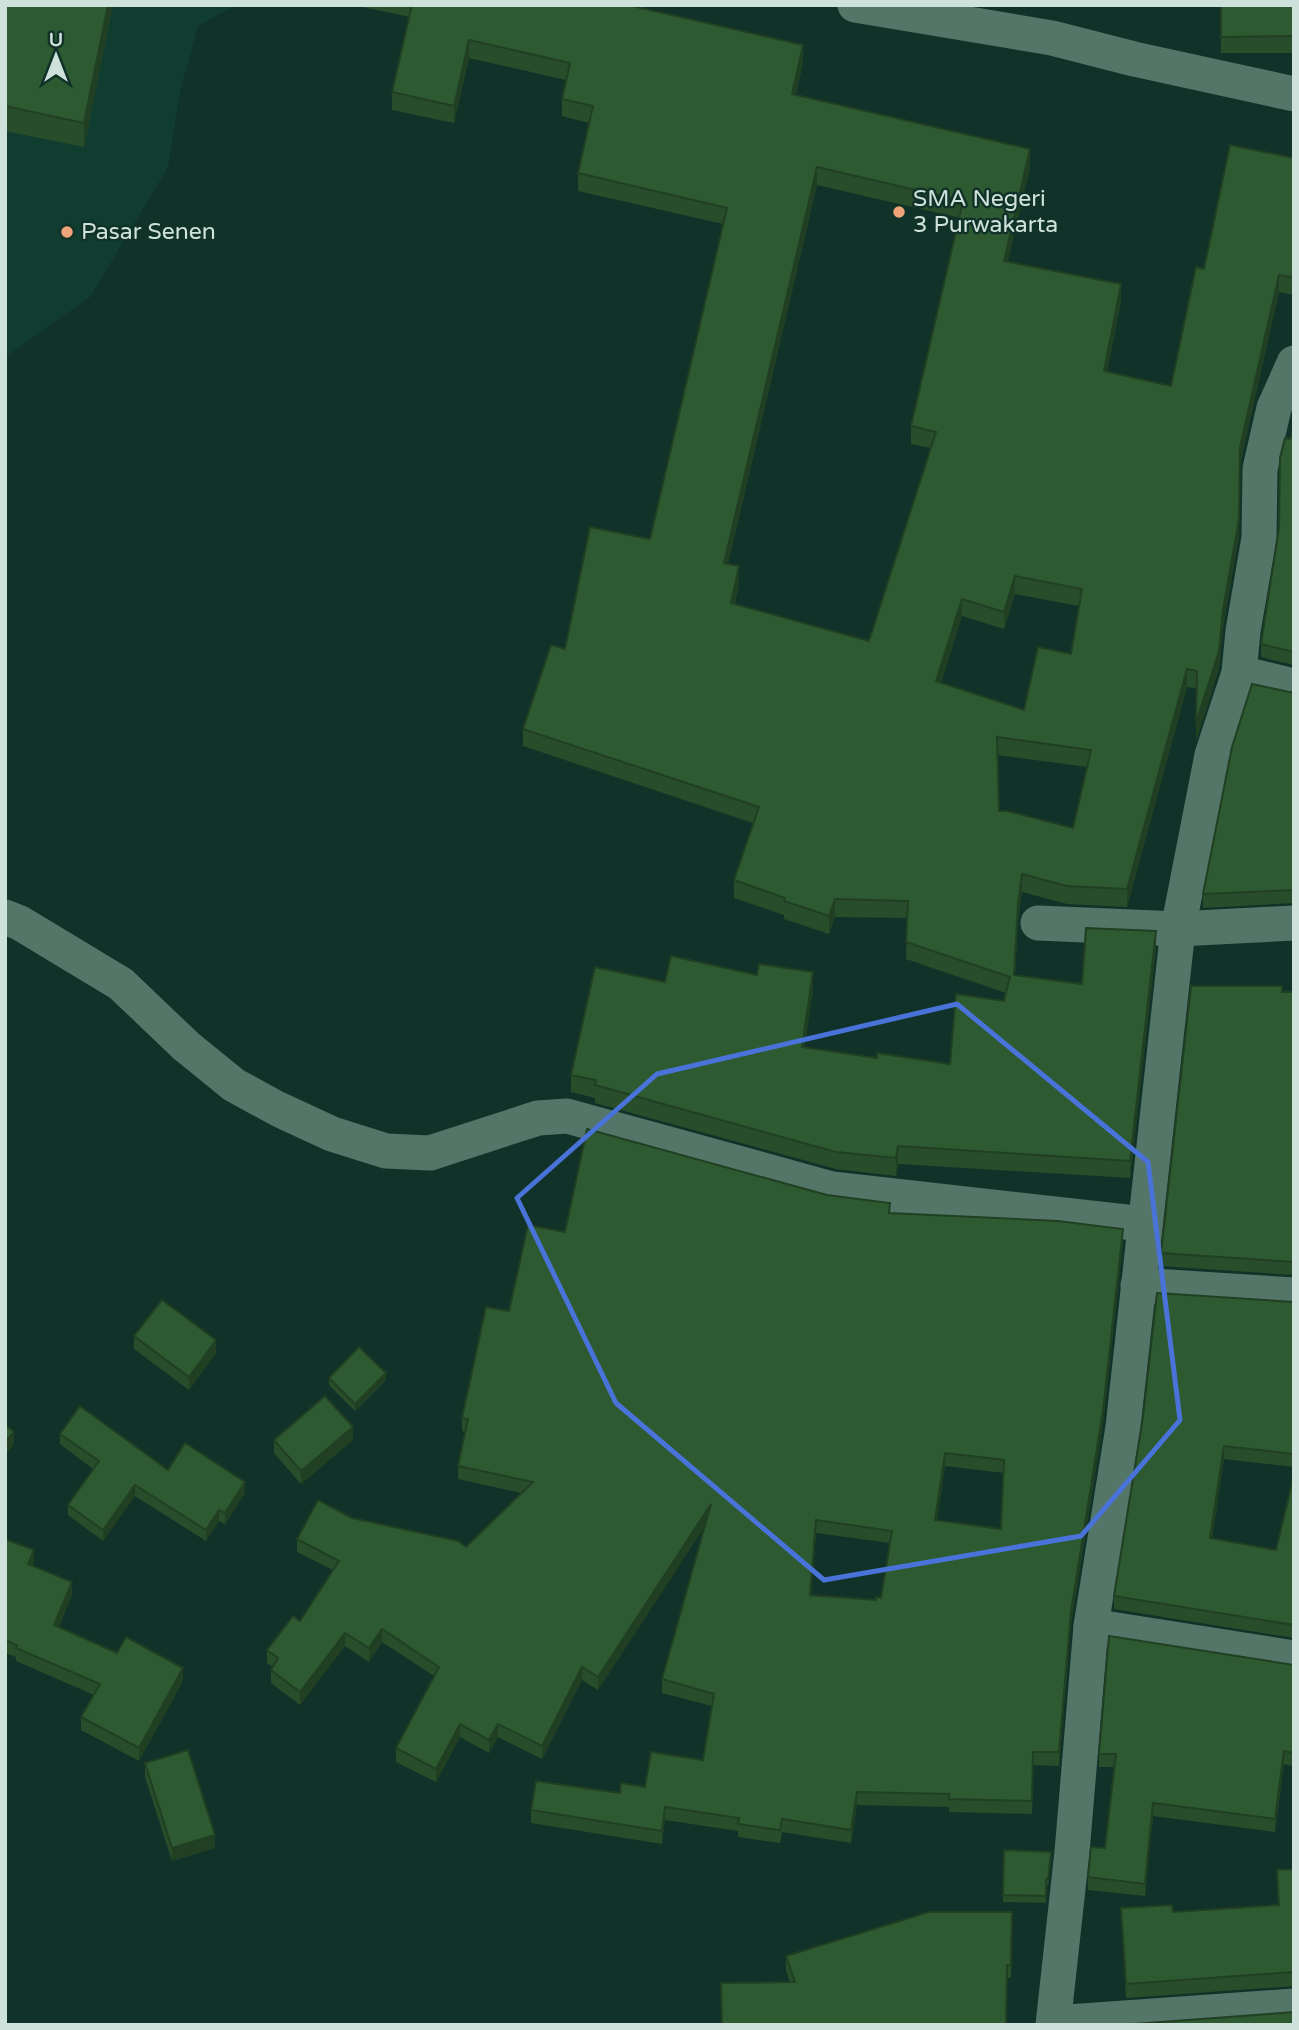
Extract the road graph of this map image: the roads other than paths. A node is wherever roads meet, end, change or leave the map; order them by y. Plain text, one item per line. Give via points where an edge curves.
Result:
1 (855, 5) edge
2 (1294, 94) edge
3 (1294, 363) edge
4 (1239, 673) junction
5 (1294, 686) edge
6 (5, 917) edge
7 (1038, 923) dead end
8 (1294, 923) edge
9 (1178, 929) junction
10 (1144, 1224) junction
11 (1138, 1285) junction
12 (1294, 1295) edge
13 (1091, 1626) junction
14 (1294, 1658) edge
15 (1294, 2007) edge
16 (1054, 2024) edge

1 - 2 street via 1052,38
3 - 4 street via 1274,408 1260,469 1259,538
4 - 5 street
4 - 9 street via 1212,755
6 - 10 street via 121,984 234,1085 332,1134 386,1151 430,1153 538,1118 567,1116 832,1189
7 - 9 street
8 - 9 street
9 - 10 street
10 - 11 street
11 - 12 street
11 - 13 street via 1123,1427
13 - 14 street
13 - 16 street
15 - 16 street

